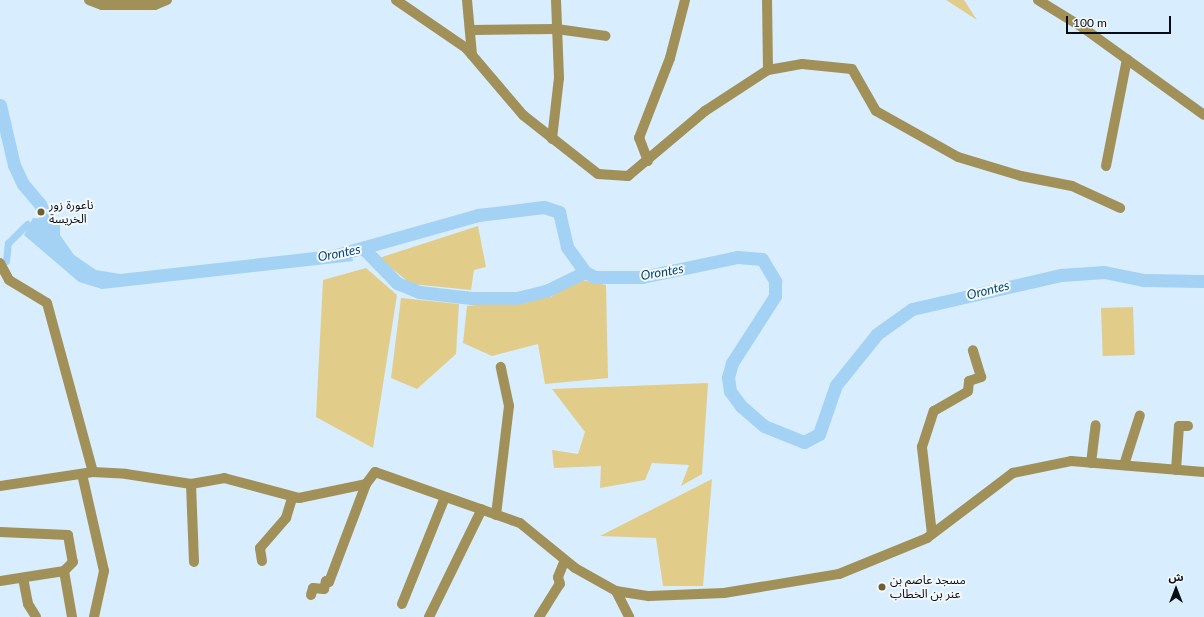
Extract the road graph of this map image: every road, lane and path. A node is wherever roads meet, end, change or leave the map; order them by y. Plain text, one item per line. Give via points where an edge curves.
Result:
1 (89, 0) edge
2 (167, 0) edge
3 (396, 0) edge
4 (467, 0) edge
5 (556, 0) edge
6 (685, 0) edge
7 (767, 0) edge
8 (1038, 0) edge
9 (557, 29) junction
10 (471, 30) junction
11 (606, 36) dead end
12 (472, 55) junction
13 (1127, 59) junction
14 (768, 70) junction
15 (1204, 115) edge
16 (552, 139) junction
17 (648, 161) junction
18 (1106, 166) dead end
19 (1120, 208) dead end
20 (0, 264) edge
21 (4, 278) edge
22 (973, 350) dead end
23 (501, 367) dead end
24 (1140, 415) dead end
25 (1096, 425) dead end
26 (1188, 426) dead end
27 (1091, 462) junction
28 (1124, 465) junction
29 (1176, 470) junction
30 (93, 472) junction
31 (1204, 472) edge
32 (82, 474) junction
33 (190, 484) junction
34 (366, 484) junction
35 (0, 486) edge
36 (445, 497) junction
37 (292, 498) junction
38 (482, 509) junction
39 (496, 515) junction
40 (0, 532) edge
41 (932, 534) junction
42 (565, 560) junction
43 (262, 561) dead end
44 (194, 562) dead end
45 (64, 571) junction
46 (23, 578) junction
47 (0, 581) edge
48 (616, 591) junction
49 (311, 595) dead end
50 (402, 604) dead end
51 (36, 617) edge
52 (72, 617) edge
53 (94, 617) edge
54 (429, 617) edge
55 (539, 617) edge
56 (629, 617) edge

1 - 2 street via 102,5 155,5
3 - 12 street
4 - 10 street
5 - 9 street
6 - 17 street via 670,58 639,138
7 - 14 street
8 - 13 street
9 - 10 street
9 - 11 street
9 - 16 street via 559,78
10 - 12 street
12 - 16 street via 523,115
13 - 15 street
13 - 18 street
14 - 17 street via 705,111
14 - 19 street via 802,64 852,69 876,111 958,157 1021,176 1072,186
16 - 17 street via 598,174 628,176
20 - 21 street
21 - 30 street via 47,303
22 - 41 street via 982,377 969,381 968,392 934,411 922,447
23 - 39 street via 509,406
24 - 28 street
25 - 27 street
26 - 29 street via 1179,426
27 - 28 street
27 - 41 street via 1071,461 1013,474
28 - 29 street
29 - 31 street
30 - 32 street
30 - 33 street
32 - 35 street
32 - 53 street via 104,572
33 - 37 street via 224,478
33 - 44 street
34 - 36 street via 375,472
34 - 37 street
34 - 49 street via 329,582 326,581 324,589 313,588
36 - 38 street
36 - 50 street
37 - 43 street via 286,518 260,548
38 - 39 street
38 - 54 street
39 - 42 street via 520,523
40 - 45 street via 68,535 73,562
41 - 48 street via 839,574 724,594 649,596
42 - 48 street
42 - 55 street via 558,577 560,584
45 - 46 street
45 - 52 street
46 - 47 street
46 - 51 street via 28,604
48 - 56 street

